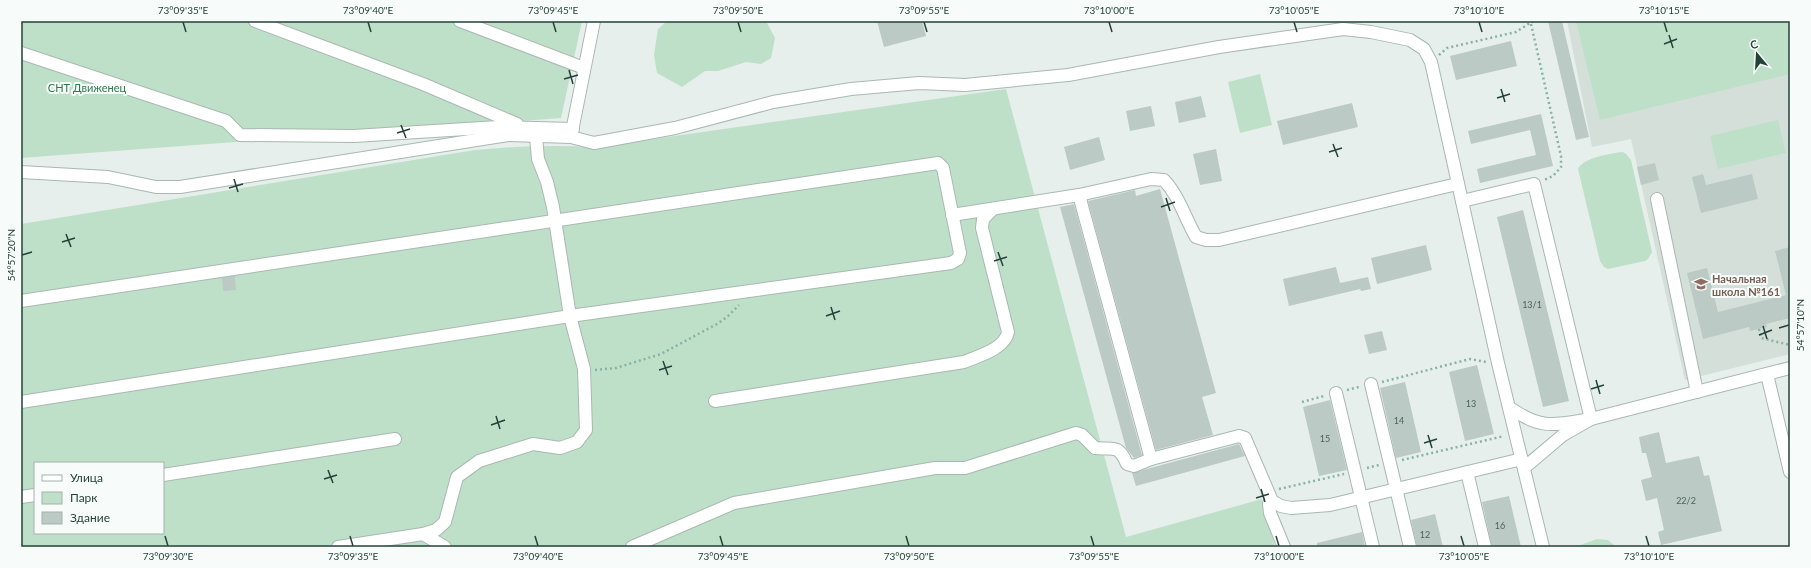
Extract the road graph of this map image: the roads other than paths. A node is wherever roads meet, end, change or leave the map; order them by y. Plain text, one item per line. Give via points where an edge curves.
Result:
1 (255, 21) edge
2 (460, 21) edge
3 (594, 21) edge
4 (21, 53) edge
5 (584, 68) junction
6 (526, 127) junction
7 (572, 133) junction
8 (536, 136) junction
9 (21, 172) edge
10 (1458, 184) junction
11 (1079, 195) junction
12 (1657, 199) dead end
13 (1462, 201) junction
14 (993, 209) junction
15 (952, 215) junction
16 (555, 221) junction
17 (21, 301) edge
18 (570, 316) junction
19 (1790, 368) edge
20 (1767, 374) junction
21 (1371, 384) road end
22 (1697, 392) junction
23 (1336, 393) road end
24 (716, 400) dead end
25 (21, 402) edge
26 (1510, 408) junction
27 (1591, 419) junction
28 (395, 439) dead end
29 (1151, 459) junction
30 (1523, 464) junction
31 (1467, 472) junction
32 (1790, 472) edge
33 (164, 475) edge
34 (1396, 489) junction
35 (34, 495) edge
36 (21, 497) edge
37 (1361, 498) junction
38 (1272, 501) junction
39 (423, 534) junction
40 (338, 547) edge
41 (445, 547) edge
42 (632, 547) edge
43 (1284, 547) edge
44 (1373, 547) edge
45 (1410, 547) edge
46 (1485, 547) edge
47 (1543, 547) edge

1 - 6 street via 416,81
2 - 5 street
3 - 5 street
4 - 6 street via 226,121 240,135 354,136
5 - 7 street
6 - 7 street
7 - 8 street
7 - 10 street via 594,143 674,128 773,102 851,89 919,83 965,85 1068,75 1219,47 1343,30 1371,32 1410,40 1424,49 1431,62
8 - 9 street via 508,135 180,187 156,187 108,177
8 - 16 street via 538,159 547,182
10 - 11 street via 1218,240 1196,237 1174,191 1164,180 1151,179
10 - 13 street
11 - 14 street
11 - 29 street
12 - 22 street
13 - 26 street
13 - 27 street via 1534,184
14 - 15 street
14 - 24 street via 983,219 982,228 1008,332 1007,339 1000,345 964,362
15 - 16 street via 943,168 938,163
15 - 18 street via 960,253 958,259 951,263
16 - 17 street
16 - 18 street
18 - 25 street
18 - 39 street via 582,361 586,430 577,442 560,448 533,444 479,461 457,477 444,522 436,530
19 - 20 street
20 - 22 street
20 - 32 street
21 - 34 street
22 - 27 street
23 - 37 street
26 - 27 street via 1539,424 1558,425
26 - 30 street
27 - 30 street via 1562,435
28 - 33 street
29 - 38 street via 1239,436 1245,438
29 - 42 street via 1134,466 1128,464 1116,448 1095,448 1082,435 1076,433 965,468 935,468 734,503
30 - 31 street
30 - 47 street
31 - 34 street
31 - 46 street
34 - 37 street
34 - 45 street
35 - 36 street
37 - 38 street via 1330,505 1291,508
37 - 44 street
38 - 43 street via 1269,504 1270,513
39 - 40 street
39 - 41 street

